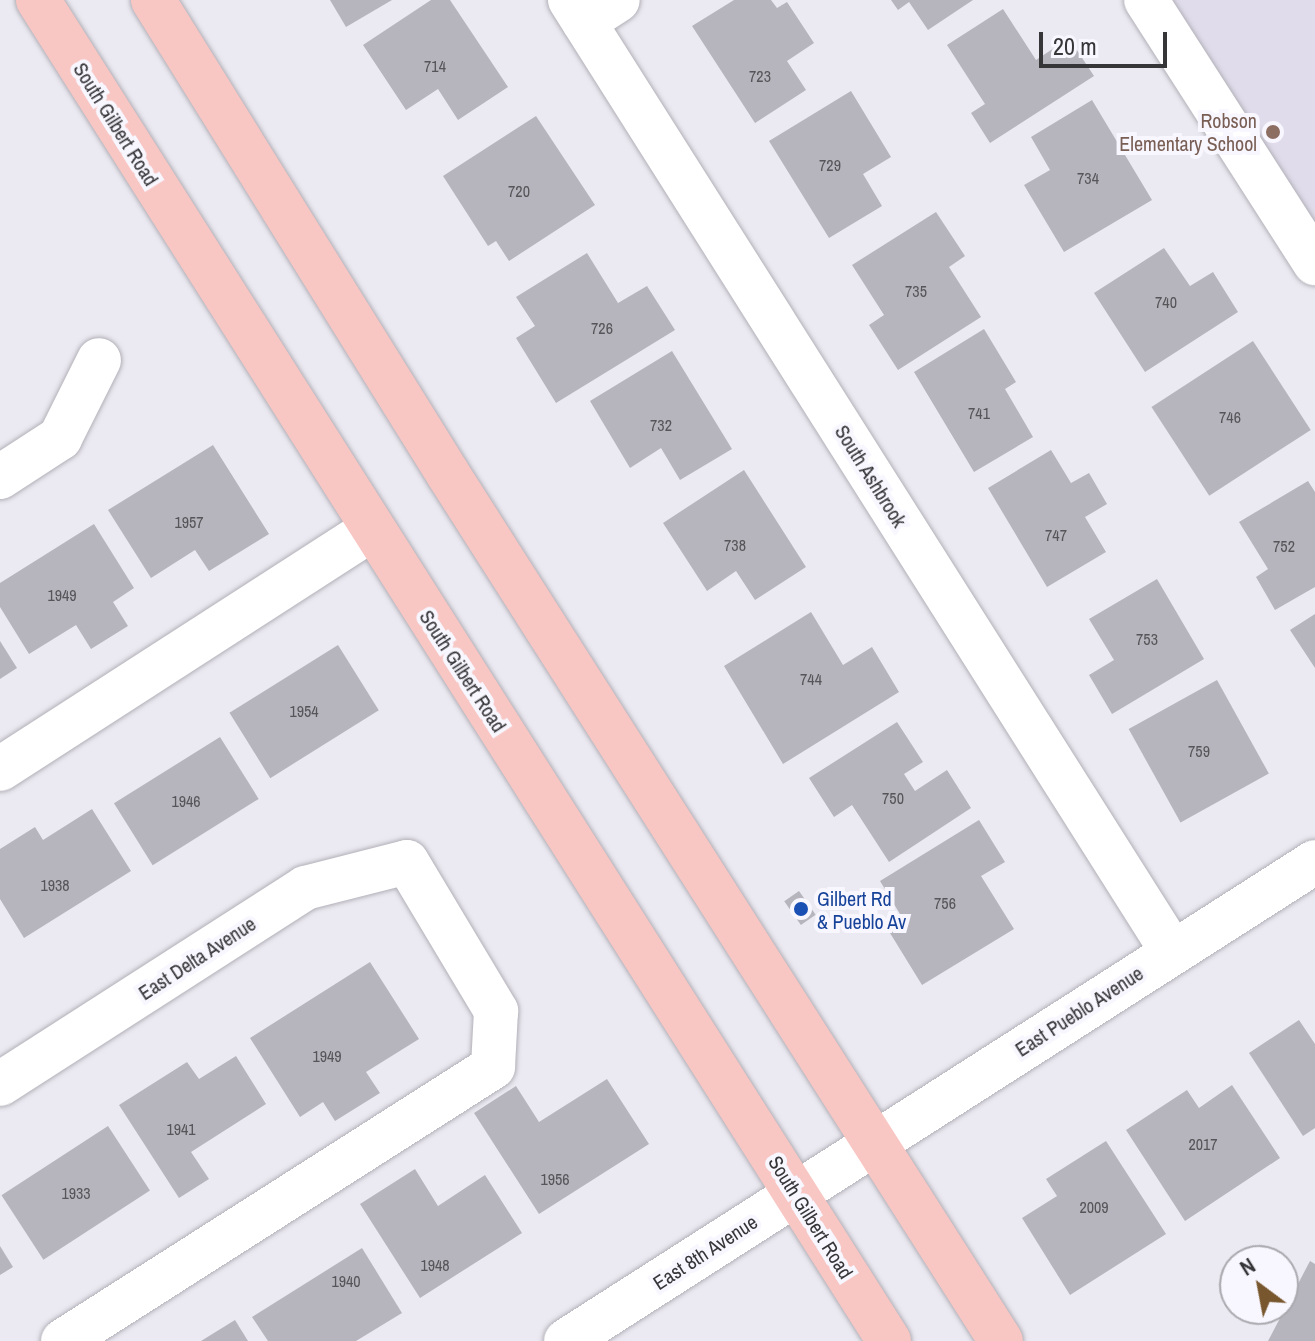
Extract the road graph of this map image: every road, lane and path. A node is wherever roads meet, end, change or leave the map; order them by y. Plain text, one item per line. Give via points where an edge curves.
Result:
1 (38, 0) edge
2 (153, 0) edge
3 (1146, 0) edge
4 (591, 7) edge
5 (1315, 263) edge
6 (99, 360) dead end
7 (0, 477) edge
8 (372, 529) junction
9 (0, 769) edge
10 (1315, 862) edge
11 (1172, 951) junction
12 (0, 1084) edge
13 (860, 1152) junction
14 (796, 1193) junction
15 (63, 1341) edge
16 (566, 1341) edge
17 (889, 1341) edge
18 (1001, 1341) edge

1 - 8 main road, South Gilbert Road
2 - 13 main road via 464,499
3 - 5 street
4 - 11 street, South Ashbrook
6 - 7 street via 60,438
8 - 9 street
8 - 14 main road, South Gilbert Road
10 - 11 street, East Pueblo Avenue
11 - 13 street, East Pueblo Avenue
12 - 15 street, East Delta Avenue via 305,888 407,862 496,1011 493,1067
13 - 14 street, East 8th Avenue
13 - 18 main road
14 - 16 street, East 8th Avenue
14 - 17 main road, South Gilbert Road

